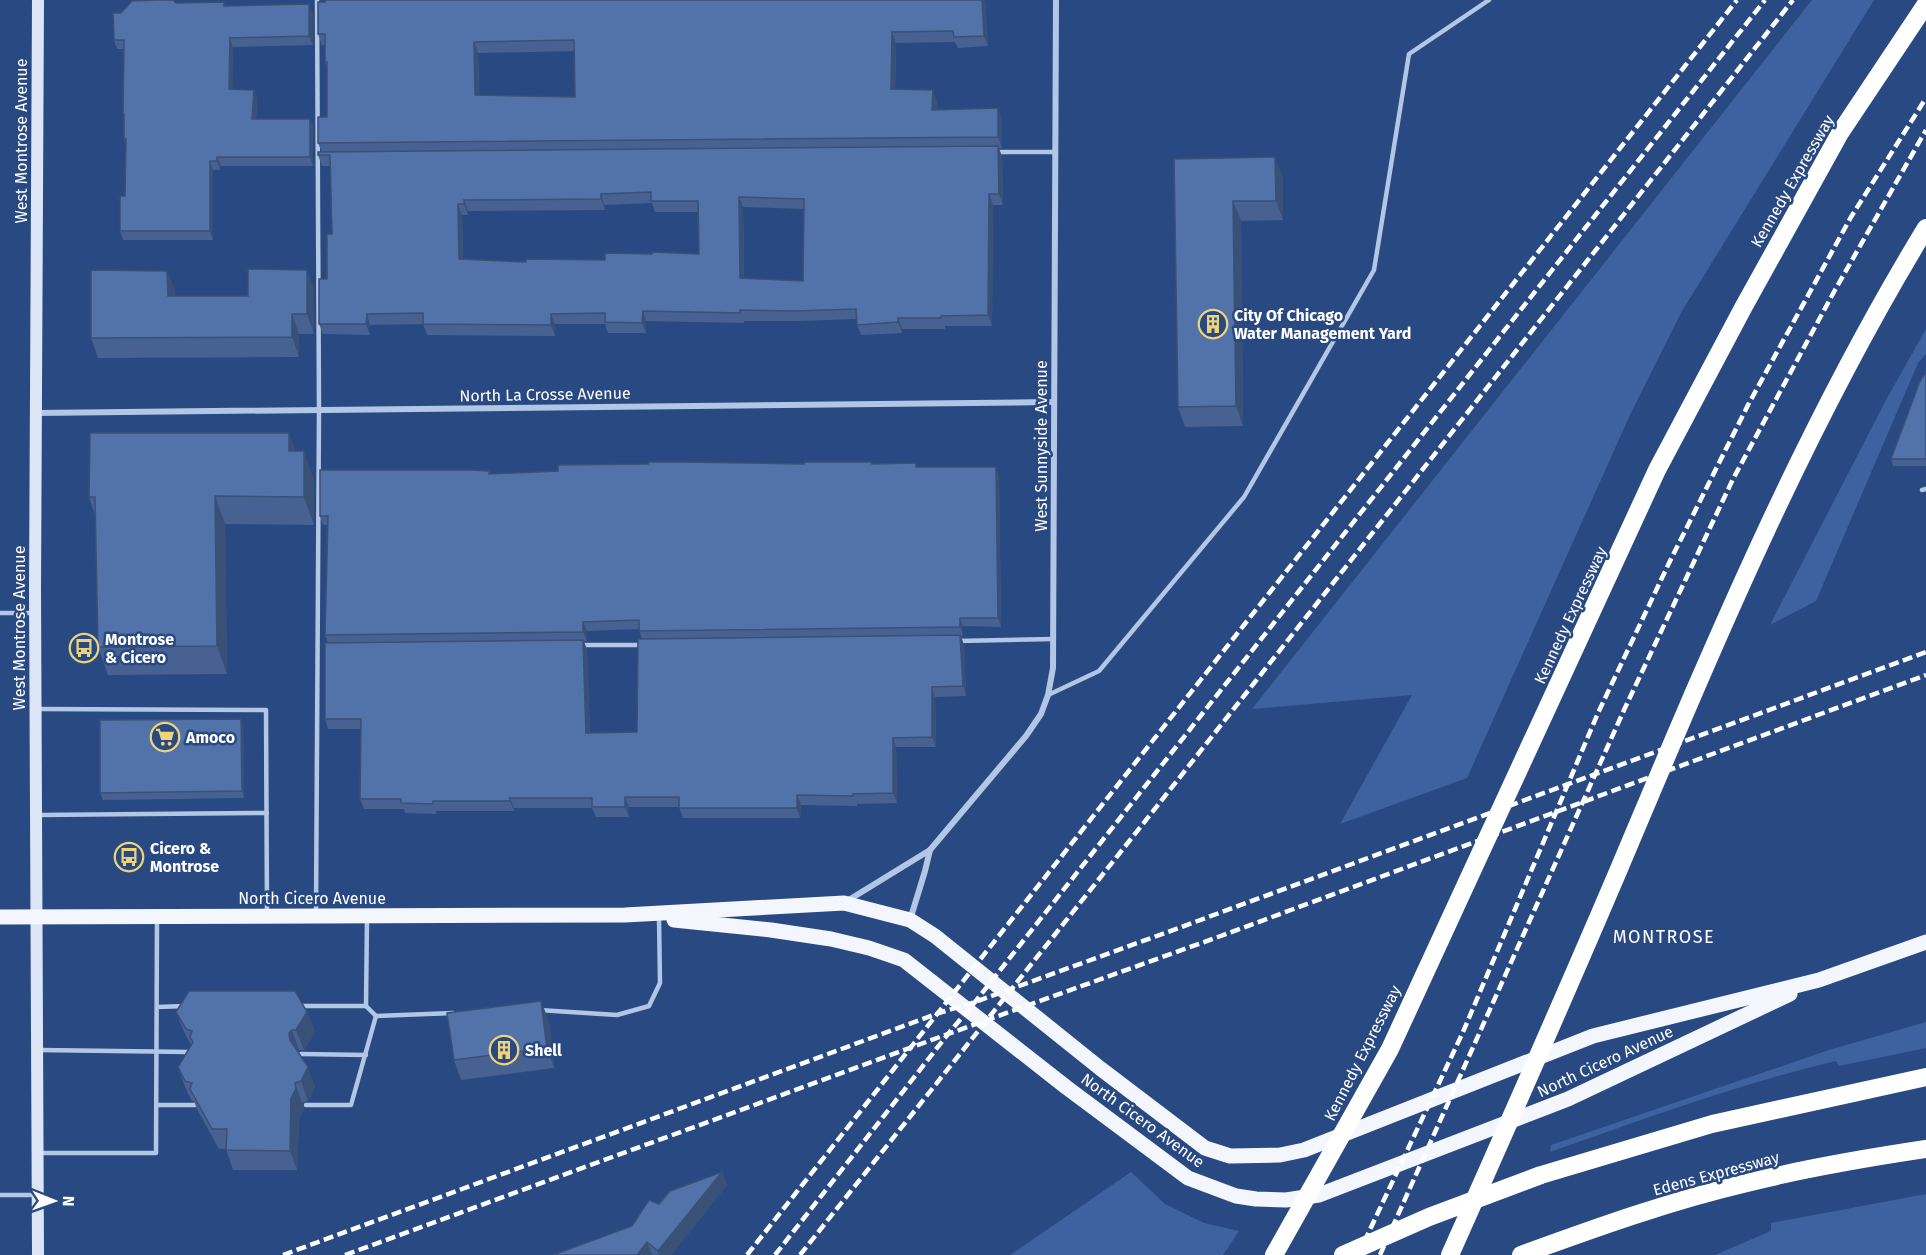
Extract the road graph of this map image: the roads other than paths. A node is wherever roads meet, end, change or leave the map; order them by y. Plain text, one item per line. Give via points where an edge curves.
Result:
1 (38, 0) edge
2 (316, 0) edge
3 (1056, 0) edge
4 (1489, 0) edge
5 (1926, 4) edge
6 (991, 152) edge
7 (1056, 152) junction
8 (318, 158) junction
9 (330, 158) edge
10 (1926, 228) edge
11 (1054, 402) junction
12 (320, 410) junction
13 (36, 413) junction
14 (0, 613) edge
15 (35, 613) junction
16 (1053, 639) junction
17 (956, 641) edge
18 (648, 645) edge
19 (578, 646) edge
20 (318, 649) junction
21 (329, 649) edge
22 (1048, 695) junction
23 (35, 709) junction
24 (267, 813) junction
25 (36, 815) junction
26 (930, 850) junction
27 (844, 903) junction
28 (625, 915) junction
29 (157, 916) junction
30 (267, 916) junction
31 (316, 916) junction
32 (368, 916) junction
33 (0, 917) edge
34 (36, 917) junction
35 (658, 918) junction
36 (910, 920) junction
37 (1926, 942) edge
38 (1820, 980) junction
39 (157, 1006) junction
40 (192, 1006) edge
41 (296, 1006) edge
42 (366, 1006) junction
43 (533, 1010) edge
44 (454, 1013) edge
45 (376, 1016) junction
46 (37, 1050) junction
47 (157, 1051) junction
48 (195, 1053) edge
49 (301, 1054) edge
50 (366, 1055) junction
51 (1926, 1077) edge
52 (157, 1105) junction
53 (195, 1105) edge
54 (306, 1105) dead end
55 (1926, 1149) edge
56 (37, 1153) junction
57 (0, 1195) edge
58 (38, 1195) junction
59 (38, 1255) edge
60 (1274, 1255) edge
61 (1343, 1255) edge
62 (1450, 1255) edge
63 (1521, 1255) edge

1 - 13 main road, West Montrose Avenue
2 - 8 lane
3 - 7 street, West Sunnyside Avenue
4 - 22 lane via 1409,54 1374,270 1244,497 1099,671
5 - 60 highway, Kennedy Expressway via 1840,133 1657,470 1390,1049
6 - 7 lane
7 - 11 street, West Sunnyside Avenue
8 - 9 lane
8 - 12 lane
10 - 62 highway via 1878,308 1757,548
11 - 12 street, North La Crosse Avenue
11 - 16 street, West Sunnyside Avenue
12 - 13 street, North La Crosse Avenue
12 - 20 lane
13 - 15 main road, West Montrose Avenue
14 - 15 lane
15 - 23 main road, West Montrose Avenue
16 - 17 lane
16 - 22 street, West Sunnyside Avenue
18 - 19 lane
20 - 21 lane
20 - 31 lane
22 - 26 street, West Sunnyside Avenue via 1026,736
23 - 24 lane via 266,710
23 - 25 main road, West Montrose Avenue
24 - 25 lane
24 - 30 lane
25 - 34 main road, West Montrose Avenue
26 - 27 street, West Sunnyside Avenue
26 - 36 street, West Sunnyside Avenue
27 - 28 main road, North Cicero Avenue
27 - 36 main road, North Cicero Avenue
28 - 32 main road, North Cicero Avenue
28 - 35 main road, North Cicero Avenue
29 - 30 main road, North Cicero Avenue
29 - 34 main road, North Cicero Avenue
29 - 39 lane
30 - 31 main road, North Cicero Avenue
31 - 32 main road, North Cicero Avenue
32 - 42 lane
33 - 34 main road, North Cicero Avenue
34 - 46 main road, West Montrose Avenue
35 - 38 main road, North Cicero Avenue via 831,939 904,960 1188,1178 1236,1196 1256,1199 1319,1195 1568,1099
35 - 43 lane via 660,983 649,1006 617,1015
36 - 38 main road, North Cicero Avenue via 1205,1148 1230,1156 1280,1155 1304,1150 1593,1036
37 - 38 main road, North Cicero Avenue
39 - 40 lane
39 - 47 lane
41 - 42 lane
42 - 45 lane
44 - 45 lane
45 - 50 lane
46 - 47 lane
46 - 56 main road, West Montrose Avenue
47 - 48 lane
47 - 52 lane
49 - 50 lane
50 - 54 lane via 351,1105
51 - 61 highway via 1712,1124 1541,1175 1429,1217
52 - 53 lane
52 - 56 lane via 156,1153
55 - 63 highway, Edens Expressway via 1736,1186 1594,1228
56 - 58 main road, West Montrose Avenue
57 - 58 lane
58 - 59 main road, West Montrose Avenue

